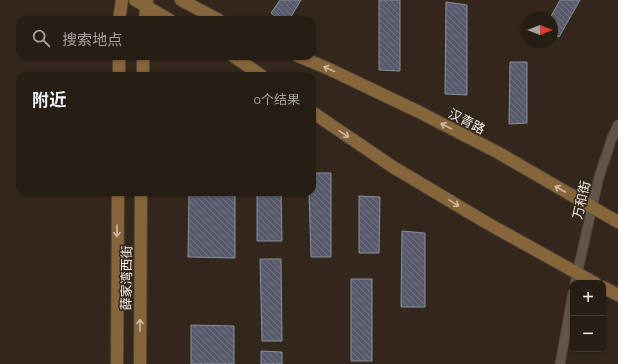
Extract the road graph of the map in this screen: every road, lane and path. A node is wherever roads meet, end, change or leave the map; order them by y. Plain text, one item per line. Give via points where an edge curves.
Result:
1 (122, 0) edge
2 (135, 0) edge
3 (181, 0) edge
4 (147, 3) edge
5 (120, 16) edge
6 (145, 16) edge
7 (165, 16) edge
8 (211, 16) edge
9 (119, 60) edge
10 (143, 60) edge
11 (239, 60) edge
12 (308, 60) edge
13 (119, 72) edge
14 (143, 72) edge
15 (256, 72) edge
16 (316, 115) edge
17 (618, 125) edge
18 (118, 196) edge
19 (141, 196) edge
20 (592, 207) junction
21 (618, 222) edge
22 (576, 278) edge
23 (606, 289) edge
24 (618, 295) edge
25 (570, 309) edge
26 (117, 364) edge
27 (140, 364) edge
28 (560, 364) edge

1 - 5 street
2 - 4 street
3 - 8 street
4 - 6 street
4 - 7 street
9 - 13 street
10 - 14 street
11 - 15 street
20 -> 12 street, 汉青路 via 497,152
16 -> 22 street via 393,167
17 - 20 street, 万和街 via 599,177
18 -> 26 street, 薛家湾西街
27 -> 19 street, 薛家湾西街
20 - 21 street, 汉青路
20 - 22 street, 万和街
23 - 24 street
25 - 28 street

